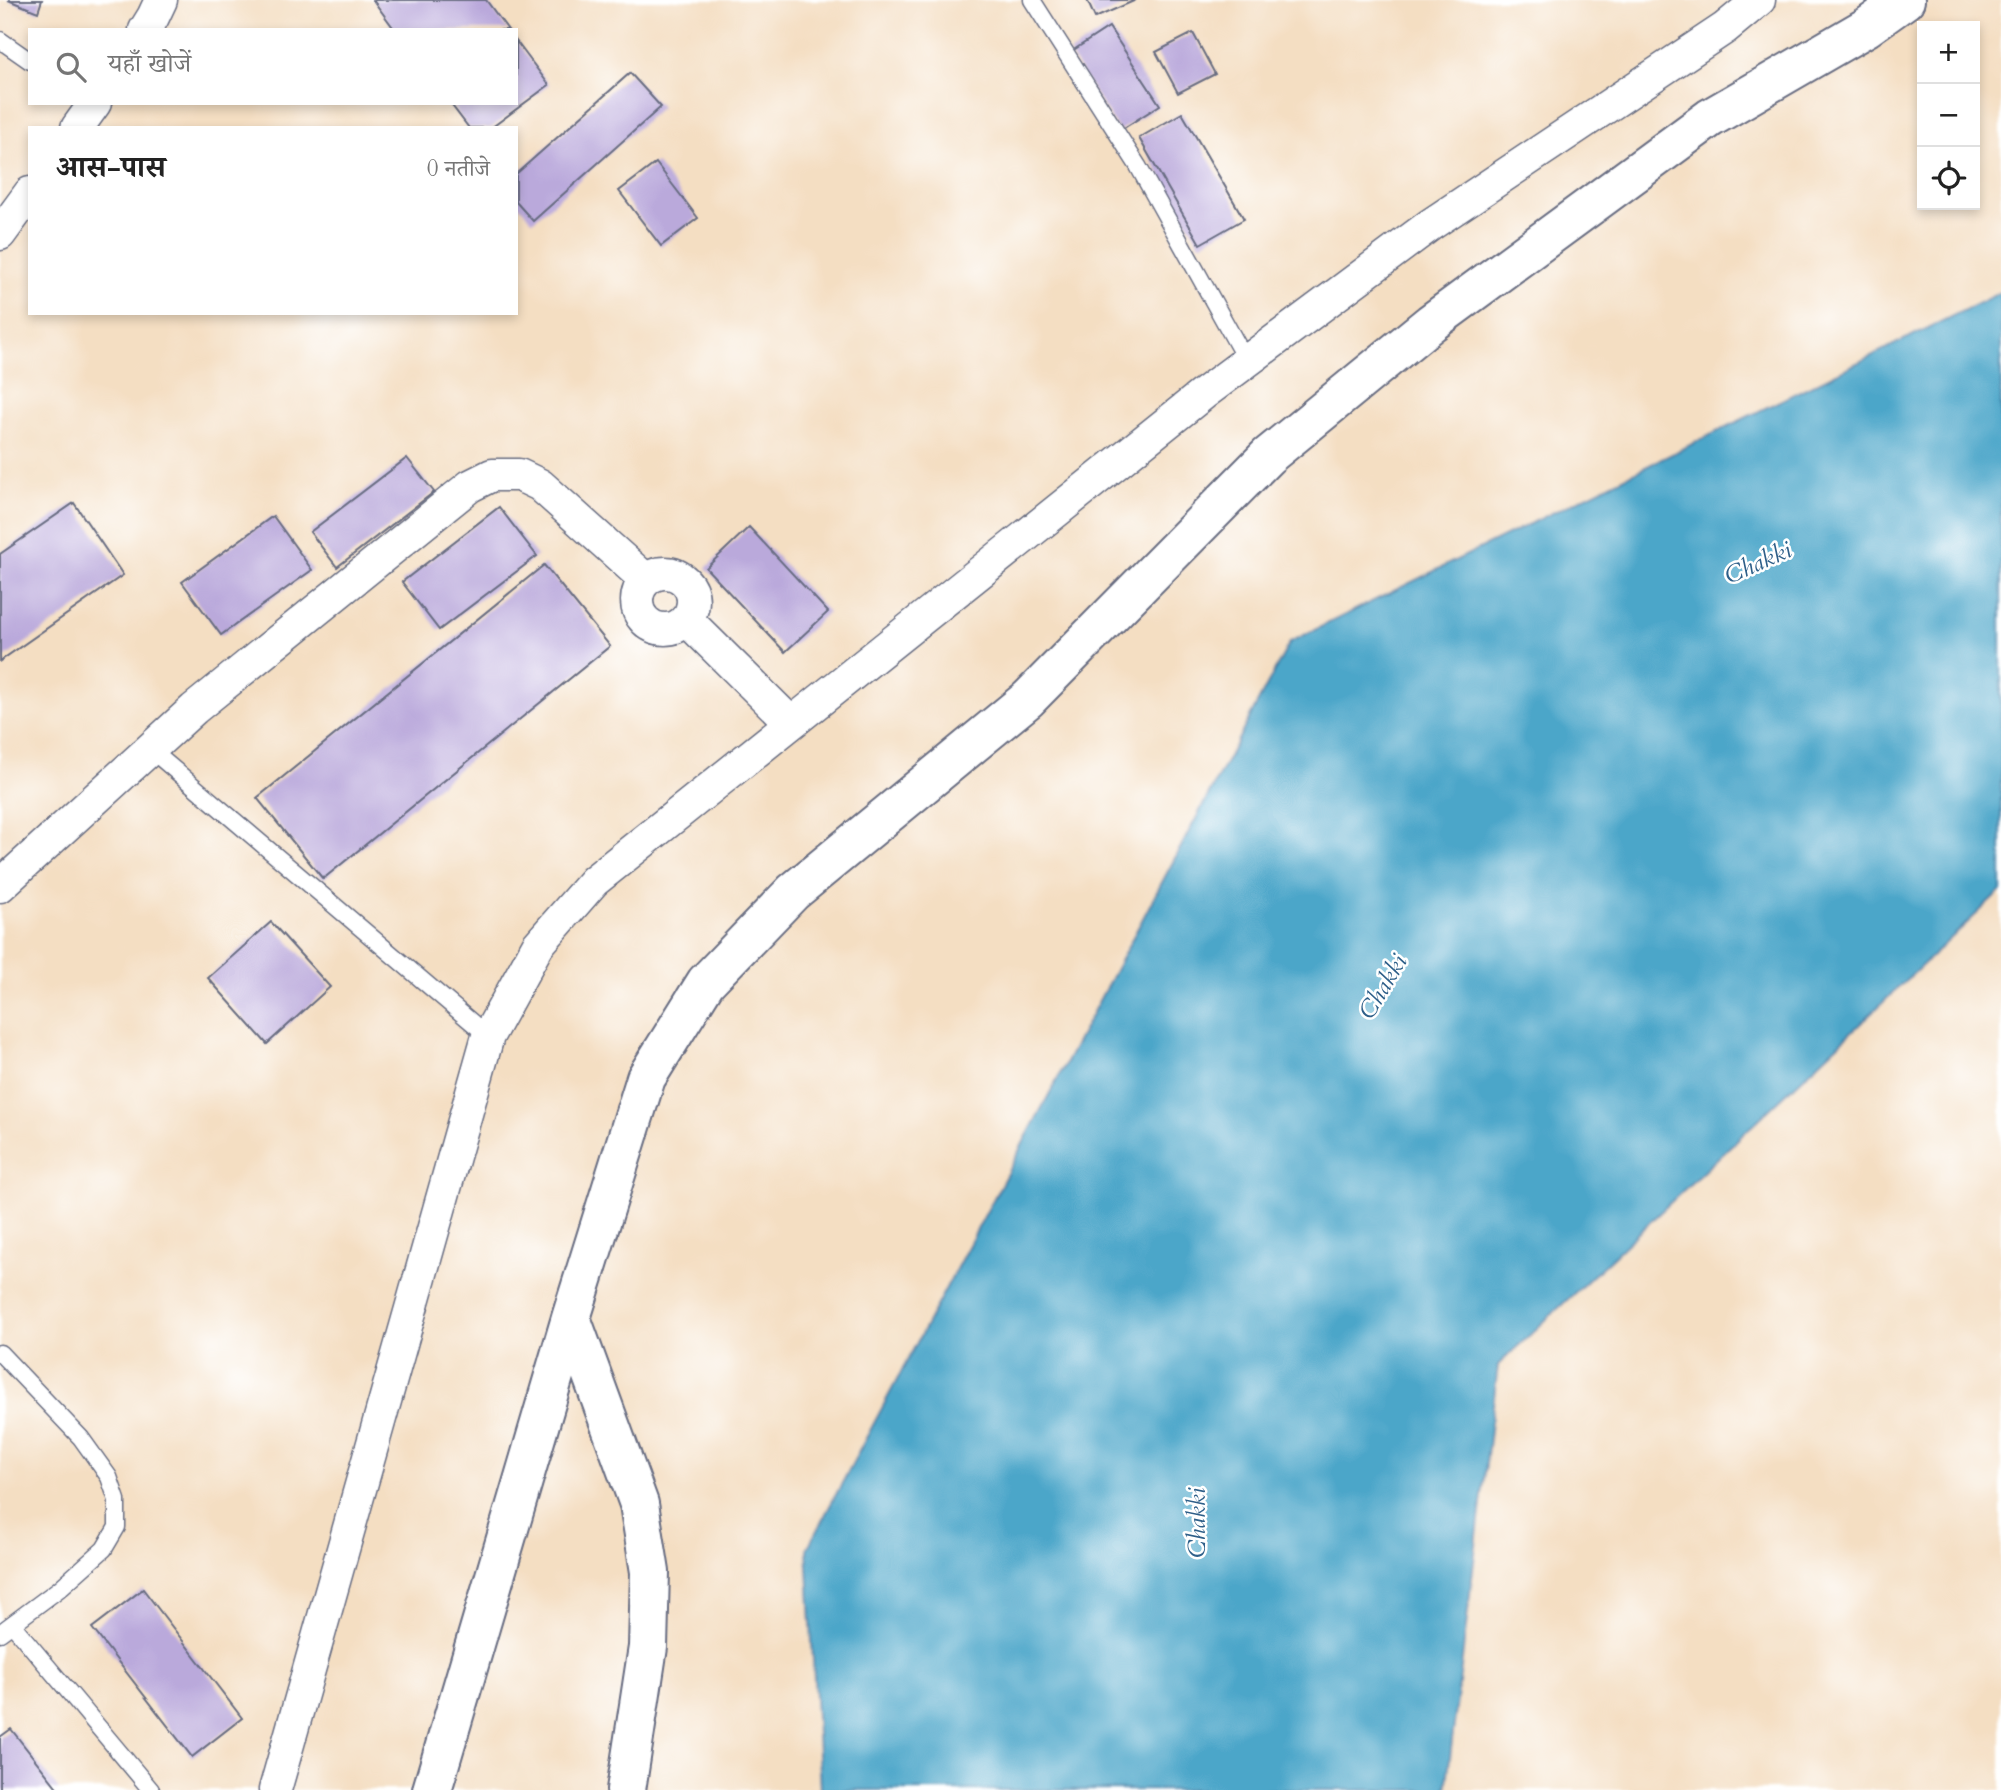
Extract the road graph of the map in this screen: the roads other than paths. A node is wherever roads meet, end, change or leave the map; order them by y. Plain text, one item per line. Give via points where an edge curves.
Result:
1 (161, 0) edge
2 (1032, 0) edge
3 (1759, 0) edge
4 (1905, 0) edge
5 (146, 28) edge
6 (0, 40) edge
7 (28, 60) edge
8 (28, 196) edge
9 (0, 234) edge
10 (1247, 362) junction
11 (791, 723) junction
12 (150, 749) junction
13 (0, 886) edge
14 (488, 1037) junction
15 (571, 1318) junction
16 (0, 1353) edge
17 (6, 1628) edge
18 (151, 1790) edge
19 (275, 1790) edge
20 (432, 1790) edge
21 (626, 1790) edge

1 - 5 street
2 - 10 lane via 1138,166
3 - 10 street via 1430,225
4 - 15 street via 1710,118 1421,331 1268,456 1028,699 793,892 706,982 646,1078
6 - 7 lane
8 - 9 street
10 - 11 street
11 - 12 street via 686,620 671,629 645,621 638,596 646,580 540,485 519,475 492,475 470,486
11 - 14 street via 594,881 538,945
12 - 13 street
12 - 14 lane
14 - 19 street
15 - 20 street
15 - 21 street via 639,1504 650,1572 648,1647
16 - 17 lane via 81,1438 108,1477 117,1500 117,1527 104,1549
17 - 18 lane

